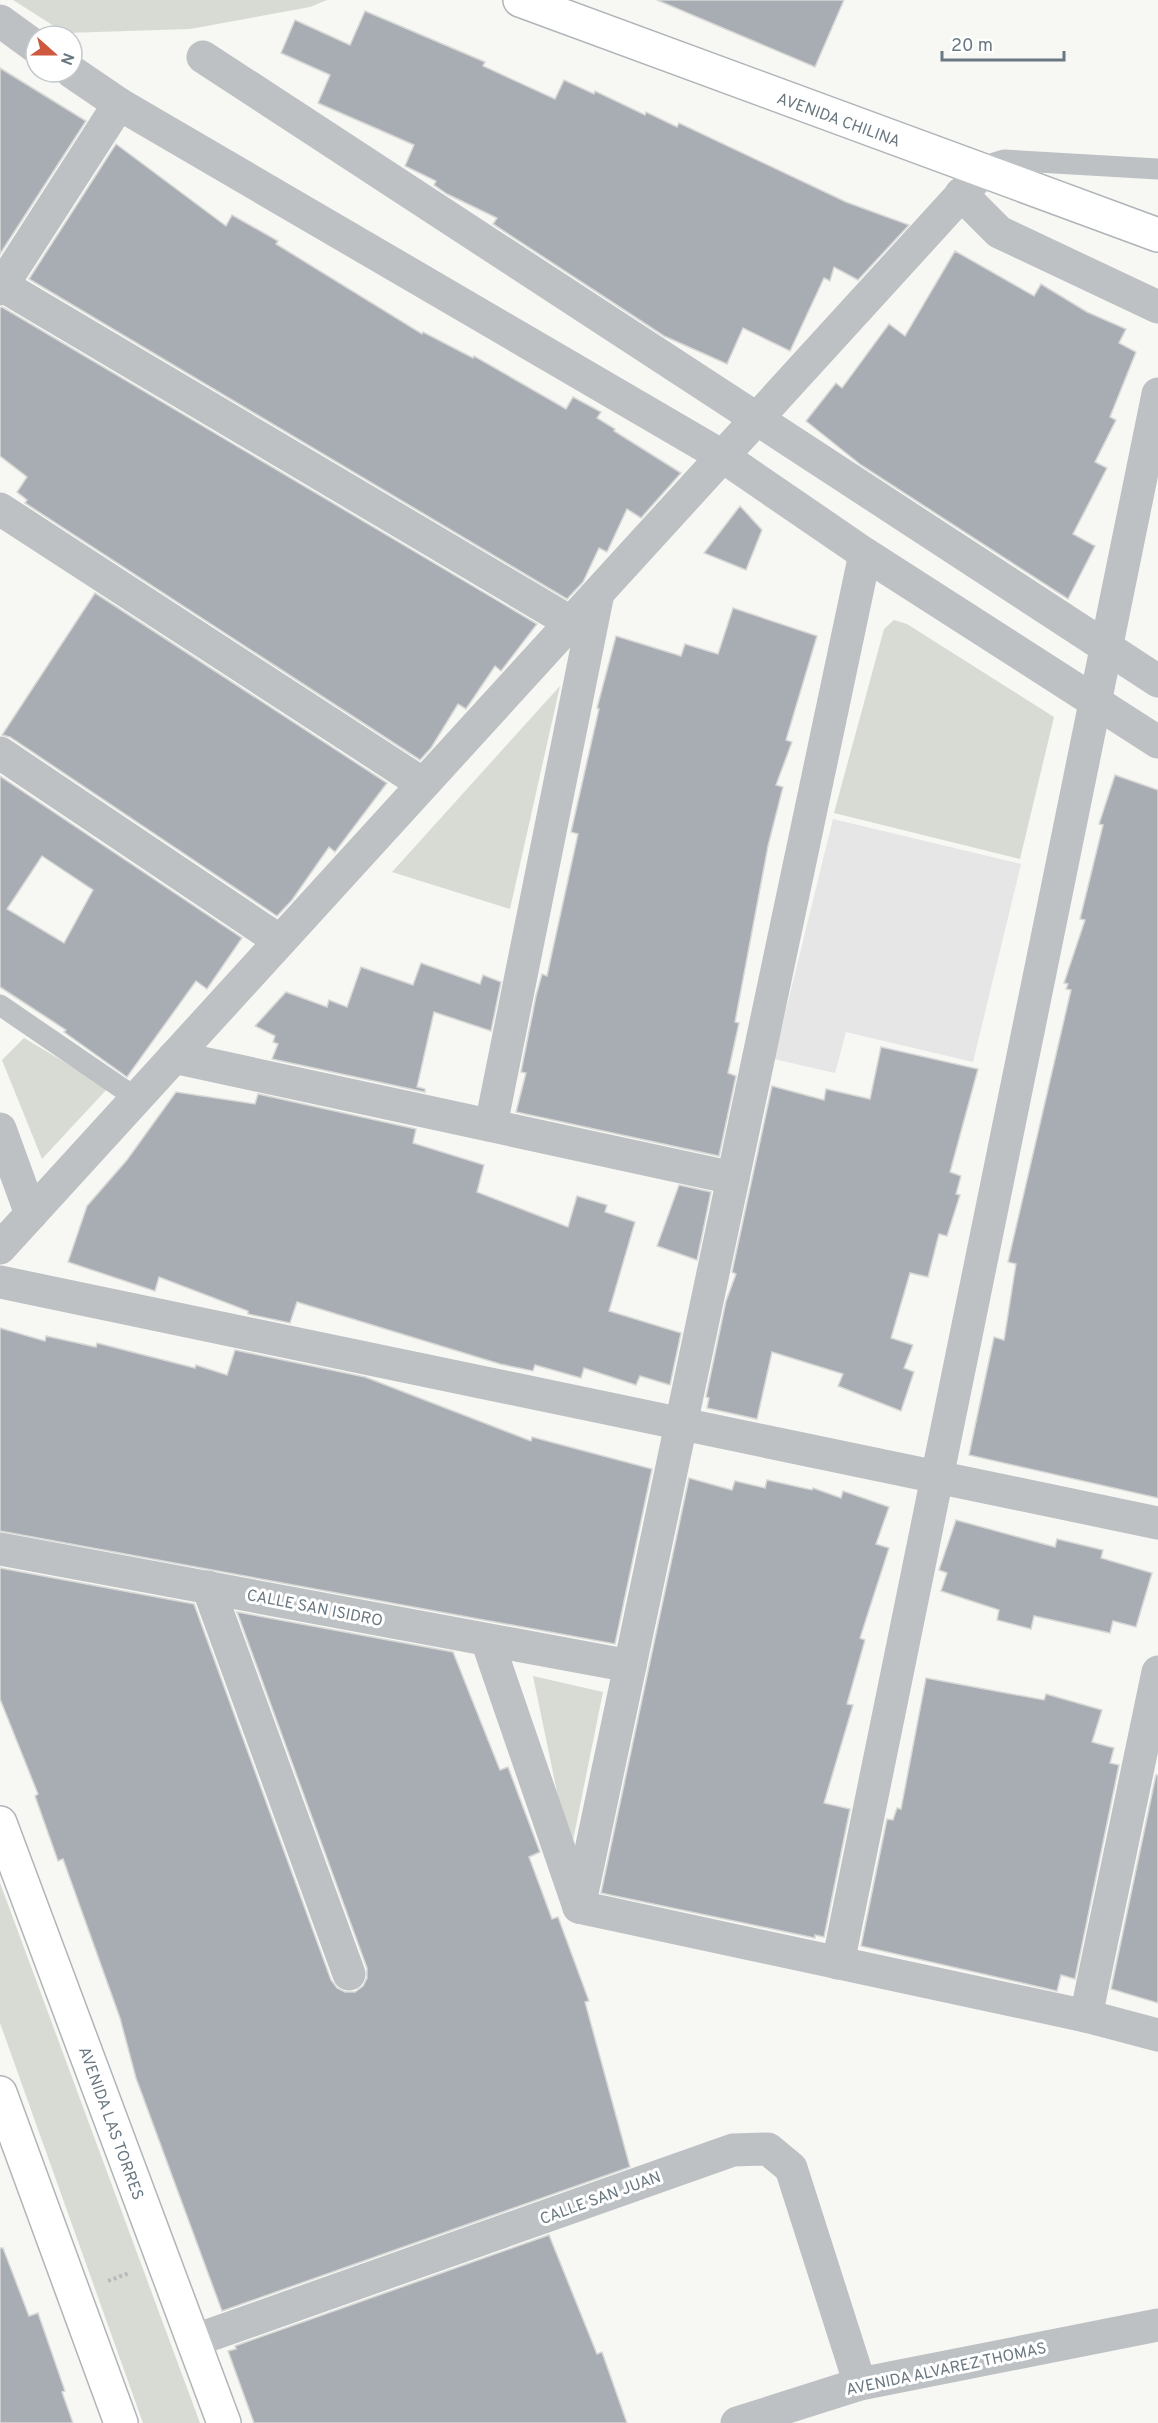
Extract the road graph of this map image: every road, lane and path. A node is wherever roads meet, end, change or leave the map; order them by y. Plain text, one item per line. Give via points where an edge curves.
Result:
1 (520, 0) edge
2 (0, 21) edge
3 (24, 38) edge
4 (204, 57) dead end
5 (84, 80) edge
6 (119, 104) junction
7 (1158, 170) edge
8 (971, 183) junction
9 (1158, 235) edge
10 (1, 286) edge
11 (1158, 307) edge
12 (1158, 394) edge
13 (756, 418) junction
14 (722, 456) junction
15 (0, 509) edge
16 (865, 554) junction
17 (598, 591) junction
18 (570, 622) junction
19 (1106, 647) junction
20 (1158, 681) edge
21 (1096, 702) junction
22 (1158, 742) edge
23 (0, 753) edge
24 (423, 783) junction
25 (280, 941) junction
26 (0, 1005) edge
27 (174, 1057) junction
28 (136, 1098) junction
29 (491, 1125) junction
30 (0, 1129) edge
31 (733, 1178) junction
32 (31, 1214) junction
33 (0, 1248) edge
34 (0, 1282) edge
35 (681, 1424) junction
36 (937, 1478) junction
37 (1158, 1523) edge
38 (0, 1549) edge
39 (208, 1587) junction
40 (487, 1640) junction
41 (630, 1666) junction
42 (1158, 1672) edge
43 (0, 1823) edge
44 (579, 1907) junction
45 (838, 1963) junction
46 (349, 1974) dead end
47 (1086, 2016) junction
48 (1158, 2035) edge
49 (0, 2092) edge
50 (1158, 2325) edge
51 (193, 2342) junction
52 (860, 2384) junction
53 (783, 2416) edge
54 (121, 2423) edge
55 (224, 2423) edge
56 (737, 2423) edge

1 - 8 street, AVENIDA CHILINA
2 - 3 street
4 - 13 street
5 - 6 street
6 - 10 street
6 - 14 street
7 - 8 lane via 1004,160 994,163
8 - 9 street, AVENIDA CHILINA
8 - 11 street via 999,232
8 - 13 street
10 - 18 street
12 - 19 street
13 - 14 street
13 - 19 street
14 - 16 street
14 - 17 street
15 - 24 street
16 - 21 street
16 - 31 street
17 - 18 street
17 - 29 street
18 - 24 street
19 - 20 street
19 - 21 street
21 - 22 street
21 - 36 street
23 - 25 street
24 - 25 street
25 - 27 street
26 - 28 lane
27 - 28 street
27 - 29 street
28 - 32 street
29 - 31 street
30 - 32 street
31 - 35 street
32 - 33 street
34 - 35 street
35 - 36 street
35 - 41 street
36 - 37 street
36 - 45 street
38 - 39 street, CALLE SAN ISIDRO
39 - 40 street, CALLE SAN ISIDRO
39 - 46 street
40 - 41 street, CALLE SAN ISIDRO
40 - 44 street
41 - 44 street
42 - 47 street
43 - 51 street, AVENIDA LAS TORRES
44 - 45 street
45 - 47 street
47 - 48 street
49 - 54 street
50 - 52 street, AVENIDA ALVAREZ THOMAS
51 - 52 street, CALLE SAN JUAN via 734,2150 768,2149 791,2168
51 - 55 street, AVENIDA LAS TORRES
52 - 53 street, AVENIDA ALVAREZ THOMAS
53 - 56 street, AVENIDA ALVAREZ THOMAS

